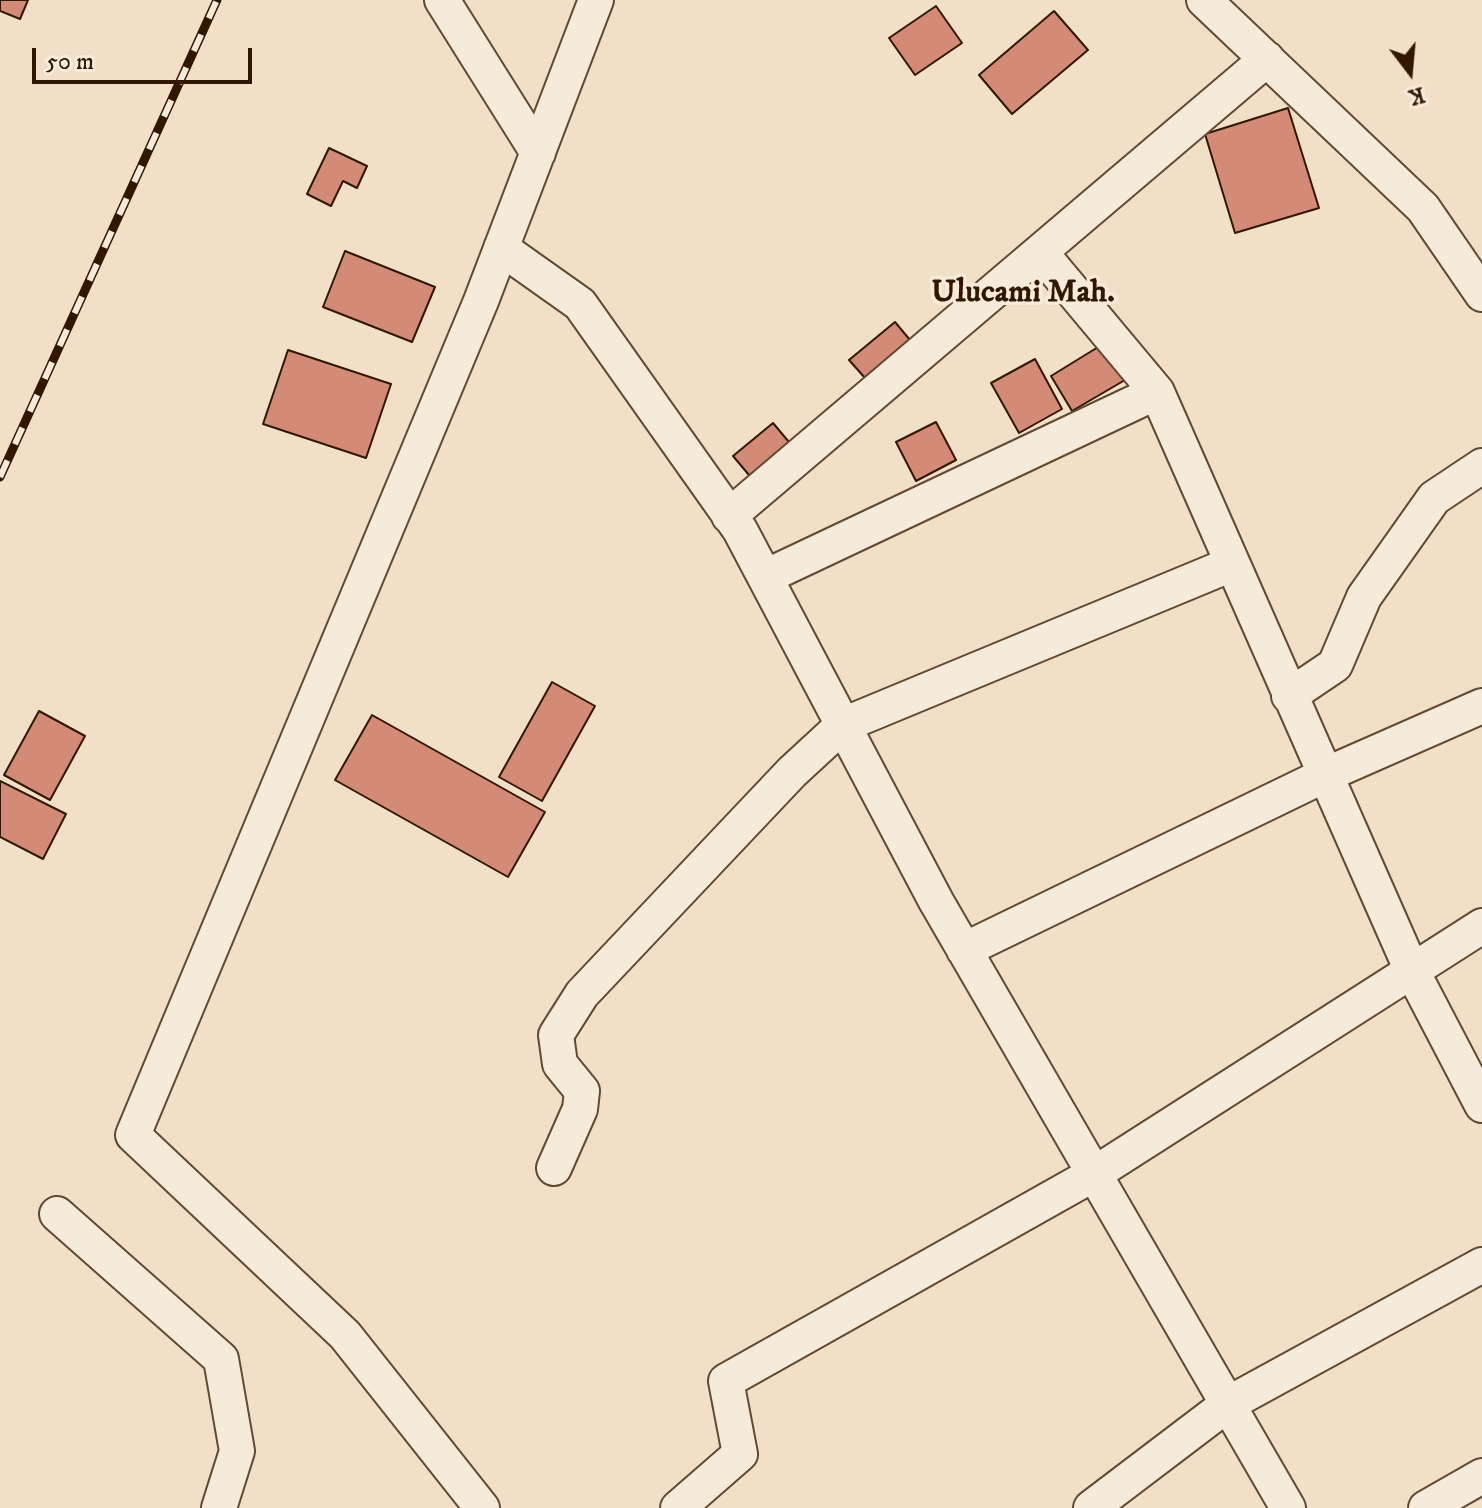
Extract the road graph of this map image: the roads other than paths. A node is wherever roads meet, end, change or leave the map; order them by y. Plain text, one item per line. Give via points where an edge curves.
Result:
1 (442, 0) edge
2 (596, 0) edge
3 (1215, 4) edge
4 (1267, 59) junction
5 (538, 153) junction
6 (501, 248) junction
7 (1040, 252) junction
8 (1482, 294) edge
9 (1157, 392) junction
10 (1482, 466) edge
11 (729, 516) junction
12 (1232, 564) junction
13 (765, 577) junction
14 (1289, 696) junction
15 (1482, 706) edge
16 (843, 725) junction
17 (1325, 775) junction
18 (1482, 926) edge
19 (964, 950) junction
20 (1412, 971) junction
21 (1482, 1105) edge
22 (554, 1168) dead end
23 (1094, 1174) junction
24 (57, 1214) dead end
25 (1482, 1265) edge
26 (1228, 1404) junction
27 (1482, 1476) edge
28 (219, 1508) edge
29 (482, 1508) edge
30 (678, 1508) edge
31 (1091, 1508) edge
32 (1288, 1508) edge
33 (1426, 1508) edge

1 - 5 street
2 - 5 street
3 - 4 street
4 - 7 street
4 - 8 street via 1423,208
5 - 6 street
6 - 11 street via 580,304
6 - 29 street via 133,1135 345,1335
7 - 9 street
7 - 11 street
9 - 12 street
9 - 13 street
10 - 14 street via 1434,498 1364,597 1335,665
11 - 13 street
12 - 14 street
12 - 16 street
13 - 16 street
14 - 17 street
15 - 17 street
16 - 19 street
16 - 22 street via 582,994 556,1035 560,1064 582,1091 580,1109
17 - 19 street
17 - 20 street
18 - 20 street
19 - 23 street
20 - 21 street
20 - 23 street
23 - 26 street
23 - 30 street via 726,1381 740,1454
24 - 28 street via 221,1359 237,1451
25 - 26 street
26 - 31 street
26 - 32 street
27 - 33 street

